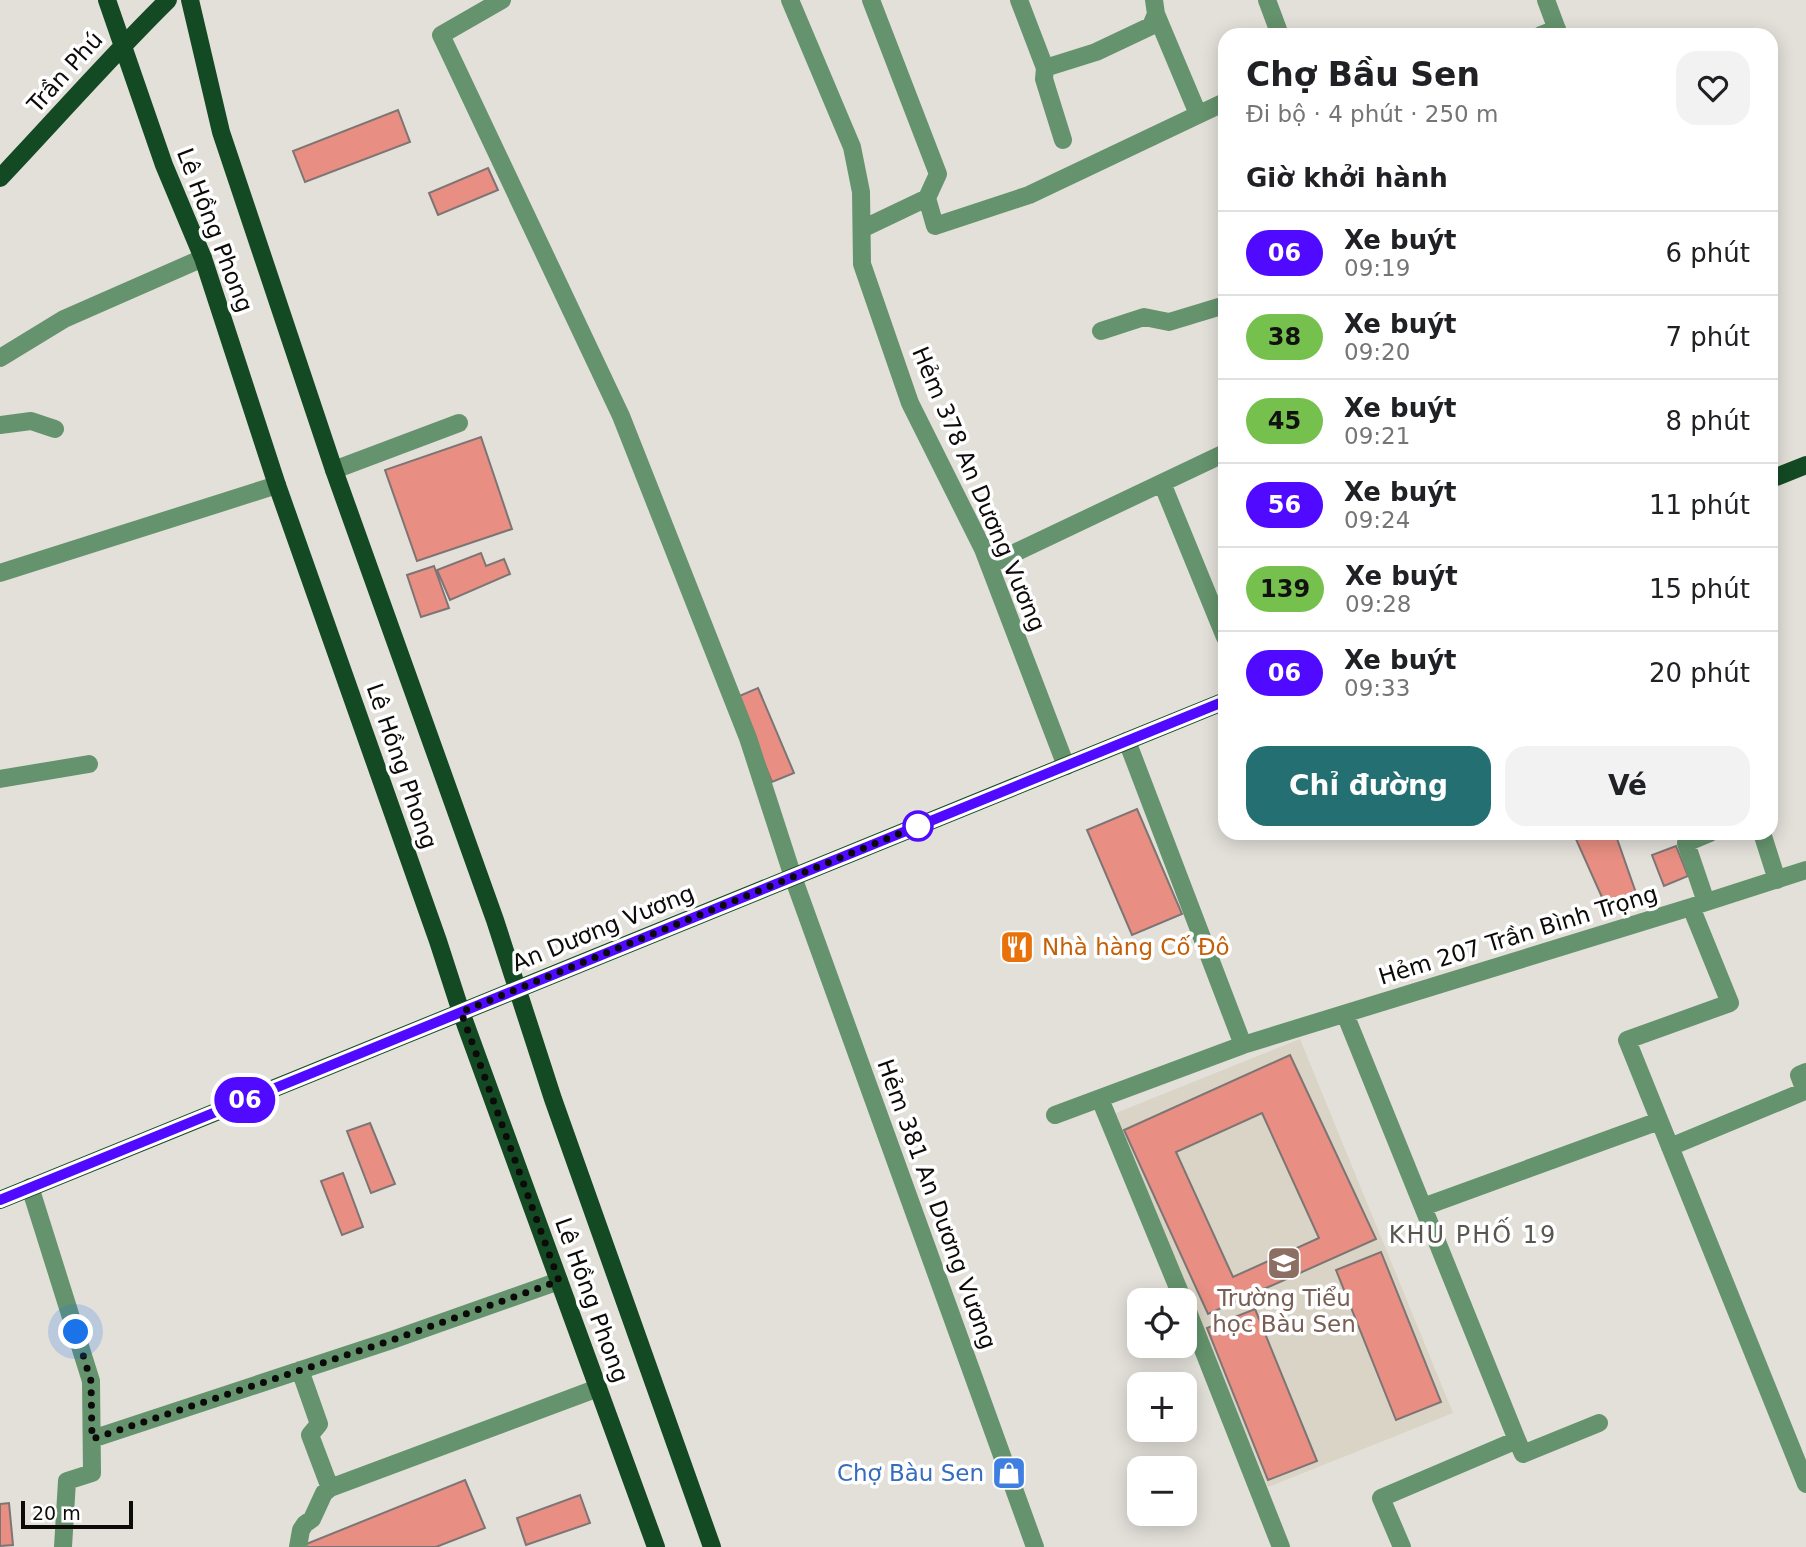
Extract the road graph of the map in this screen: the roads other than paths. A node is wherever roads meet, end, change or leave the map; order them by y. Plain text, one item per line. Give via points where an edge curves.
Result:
1 (107, 0) edge
2 (168, 0) edge
3 (190, 0) edge
4 (502, 0) edge
5 (790, 0) edge
6 (871, 0) edge
7 (1019, 0) edge
8 (1267, 0) edge
9 (1546, 0) edge
10 (1155, 7) edge
11 (1277, 28) edge
12 (1551, 28) edge
13 (123, 45) junction
14 (1045, 68) junction
15 (1218, 105) edge
16 (1198, 114) junction
17 (1063, 140) dead end
18 (0, 178) edge
19 (927, 198) junction
20 (862, 229) junction
21 (203, 258) junction
22 (1218, 307) edge
23 (1101, 331) dead end
24 (0, 358) edge
25 (458, 423) dead end
26 (0, 425) edge
27 (55, 429) dead end
28 (1218, 456) edge
29 (1806, 465) edge
30 (334, 470) junction
31 (1778, 476) edge
32 (1162, 483) junction
33 (277, 485) junction
34 (989, 565) junction
35 (0, 573) edge
36 (1218, 620) edge
37 (1218, 704) edge
38 (1127, 741) junction
39 (89, 764) dead end
40 (1066, 766) junction
41 (0, 779) edge
42 (1693, 840) edge
43 (1764, 840) edge
44 (1806, 870) edge
45 (793, 877) junction
46 (1777, 880) junction
47 (1699, 905) junction
48 (517, 989) junction
49 (461, 1012) junction
50 (1345, 1014) junction
51 (1243, 1045) junction
52 (1802, 1073) edge
53 (1100, 1099) junction
54 (1055, 1115) dead end
55 (1660, 1121) junction
56 (1670, 1147) junction
57 (30, 1188) junction
58 (0, 1200) edge
59 (1423, 1207) junction
60 (559, 1281) junction
61 (1178, 1288) edge
62 (1197, 1335) edge
63 (300, 1370) junction
64 (598, 1388) junction
65 (1599, 1423) dead end
66 (92, 1439) junction
67 (1517, 1440) junction
68 (1806, 1484) edge
69 (330, 1488) junction
70 (63, 1547) edge
71 (298, 1547) edge
72 (656, 1547) edge
73 (712, 1547) edge
74 (1035, 1547) edge
75 (1281, 1547) edge
76 (1402, 1547) edge

1 - 13 main road, Lê Hồng Phong
2 - 13 main road, Trần Phú
3 - 30 main road, Lê Hồng Phong via 221,132
4 - 45 street, Hẻm 381 An Dương Vương via 441,35 621,416 748,738
5 - 20 street, Hẻm 378 An Dương Vương via 852,147
6 - 19 street via 938,174
7 - 14 street
8 - 11 street
9 - 12 street
10 - 14 street via 1151,26 1096,52
10 - 16 street
13 - 18 main road, Trần Phú
13 - 21 main road, Lê Hồng Phong via 164,165
14 - 17 street via 1044,79
15 - 16 street
16 - 19 street via 1029,195 935,226
19 - 20 street
20 - 34 street, Hẻm 378 An Dương Vương via 862,264 909,403
21 - 24 street via 64,319
21 - 33 main road, Lê Hồng Phong
22 - 23 street via 1169,322 1144,317
25 - 30 street
26 - 27 street via 32,421
28 - 32 street
29 - 31 main road
30 - 48 main road, Lê Hồng Phong
32 - 34 street
32 - 36 street
33 - 35 street
33 - 49 main road, Lê Hồng Phong
34 - 40 street, Hẻm 378 An Dương Vương
37 - 38 main road, An Dương Vương
38 - 40 main road, An Dương Vương
38 - 51 street
39 - 41 street
40 - 45 main road, An Dương Vương
42 - 47 street via 1686,843
43 - 46 street
44 - 46 street, Hẻm 207 Trần Bình Trọng
45 - 48 main road, An Dương Vương
45 - 74 street, Hẻm 381 An Dương Vương
46 - 47 street, Hẻm 207 Trần Bình Trọng
47 - 50 street, Hẻm 207 Trần Bình Trọng
47 - 55 street via 1730,1003 1627,1040
48 - 49 main road, An Dương Vương
48 - 73 main road, Lê Hồng Phong
49 - 57 main road, An Dương Vương
49 - 60 main road, Lê Hồng Phong
50 - 51 street, Hẻm 207 Trần Bình Trọng
50 - 59 street
51 - 53 street, Hẻm 207 Trần Bình Trọng
52 - 56 street via 1805,1091
53 - 54 street, Hẻm 207 Trần Bình Trọng
53 - 61 street
55 - 56 street
55 - 59 street
56 - 68 street
57 - 58 main road, An Dương Vương
57 - 66 street via 91,1381
59 - 67 street
60 - 63 street
60 - 64 main road, Lê Hồng Phong
62 - 75 street
63 - 66 street
63 - 69 street via 319,1424 310,1435
64 - 69 street
64 - 72 main road, Lê Hồng Phong
65 - 67 street via 1523,1454
66 - 70 street via 92,1473 67,1481
67 - 76 street via 1381,1498
69 - 71 street via 301,1530

